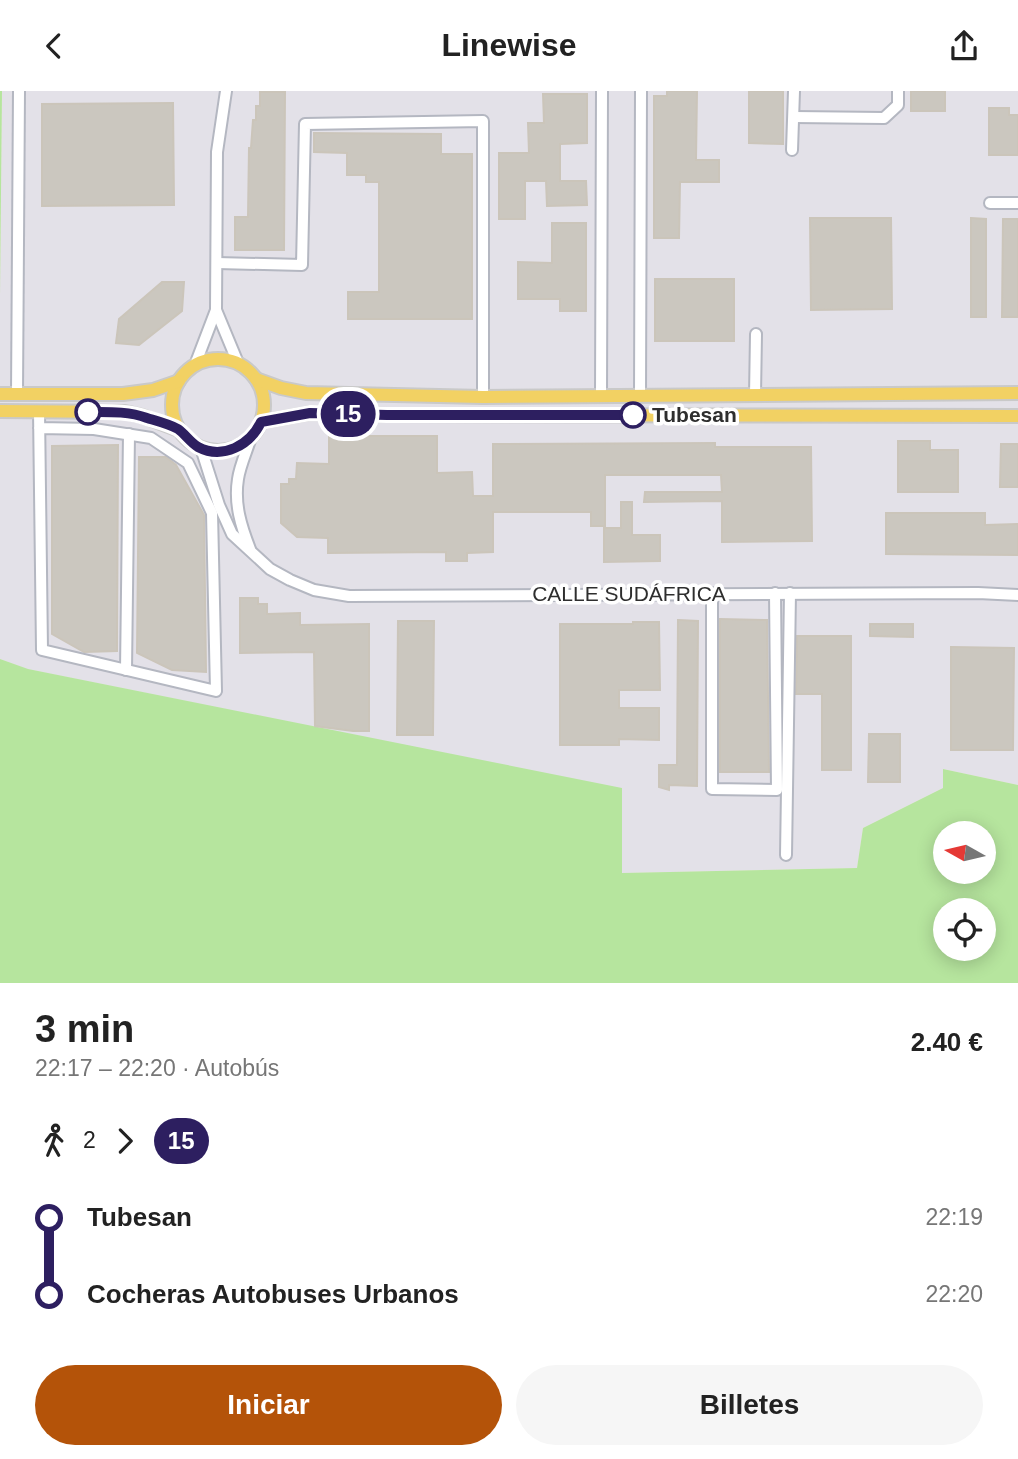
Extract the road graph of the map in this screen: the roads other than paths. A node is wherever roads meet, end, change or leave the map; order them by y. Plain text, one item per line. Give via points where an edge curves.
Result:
1 (19, 91) edge
2 (226, 91) edge
3 (602, 91) edge
4 (641, 91) edge
5 (794, 91) edge
6 (898, 91) edge
7 (794, 117) junction
8 (792, 150) dead end
9 (990, 203) dead end
10 (1018, 203) edge
11 (217, 263) junction
12 (216, 310) junction
13 (756, 334) dead end
14 (238, 363) junction
15 (195, 365) junction
16 (256, 379) junction
17 (179, 381) junction
18 (1018, 393) edge
19 (0, 394) edge
20 (17, 394) junction
21 (755, 395) junction
22 (601, 396) junction
23 (640, 396) junction
24 (483, 397) junction
25 (0, 411) edge
26 (39, 411) junction
27 (1018, 416) edge
28 (261, 422) junction
29 (40, 428) junction
30 (179, 430) junction
31 (129, 434) junction
32 (251, 437) junction
33 (201, 448) junction
34 (251, 552) junction
35 (712, 593) junction
36 (775, 593) junction
37 (790, 593) junction
38 (1018, 595) edge
39 (126, 670) junction
40 (786, 855) dead end

1 - 20 street
2 - 11 street via 217,152
3 - 22 street
4 - 23 street
5 - 7 street
6 - 7 street via 898,105 884,118
7 - 8 street
9 - 10 street
11 - 12 street
11 - 24 street via 302,265 305,124 483,121
12 - 14 street
12 - 15 street
13 - 21 street
14 - 15 main road via 216,359
14 - 16 main road
15 - 17 main road
16 - 24 main road via 306,393
16 - 28 main road via 264,407
17 - 20 main road via 123,394
17 - 30 main road via 172,405
18 - 21 main road
19 - 20 main road
21 - 23 main road
22 - 23 main road
22 - 24 main road
25 - 26 main road
26 - 29 street
26 - 30 main road via 125,412
27 - 28 main road via 310,413
28 - 32 main road
29 - 31 street
29 - 39 street via 42,650
30 - 33 main road
31 - 39 street
31 - 39 street via 151,438 188,463 212,513 216,691
32 - 33 main road via 228,450
32 - 34 street via 238,477 237,499
33 - 34 street, CALLE SUDÁFRICA via 232,534
34 - 35 street, CALLE SUDÁFRICA via 290,580 349,596
35 - 36 street, CALLE SUDÁFRICA
35 - 36 street via 712,789 777,790
36 - 37 street, CALLE SUDÁFRICA
37 - 38 street, CALLE SUDÁFRICA
37 - 40 street

